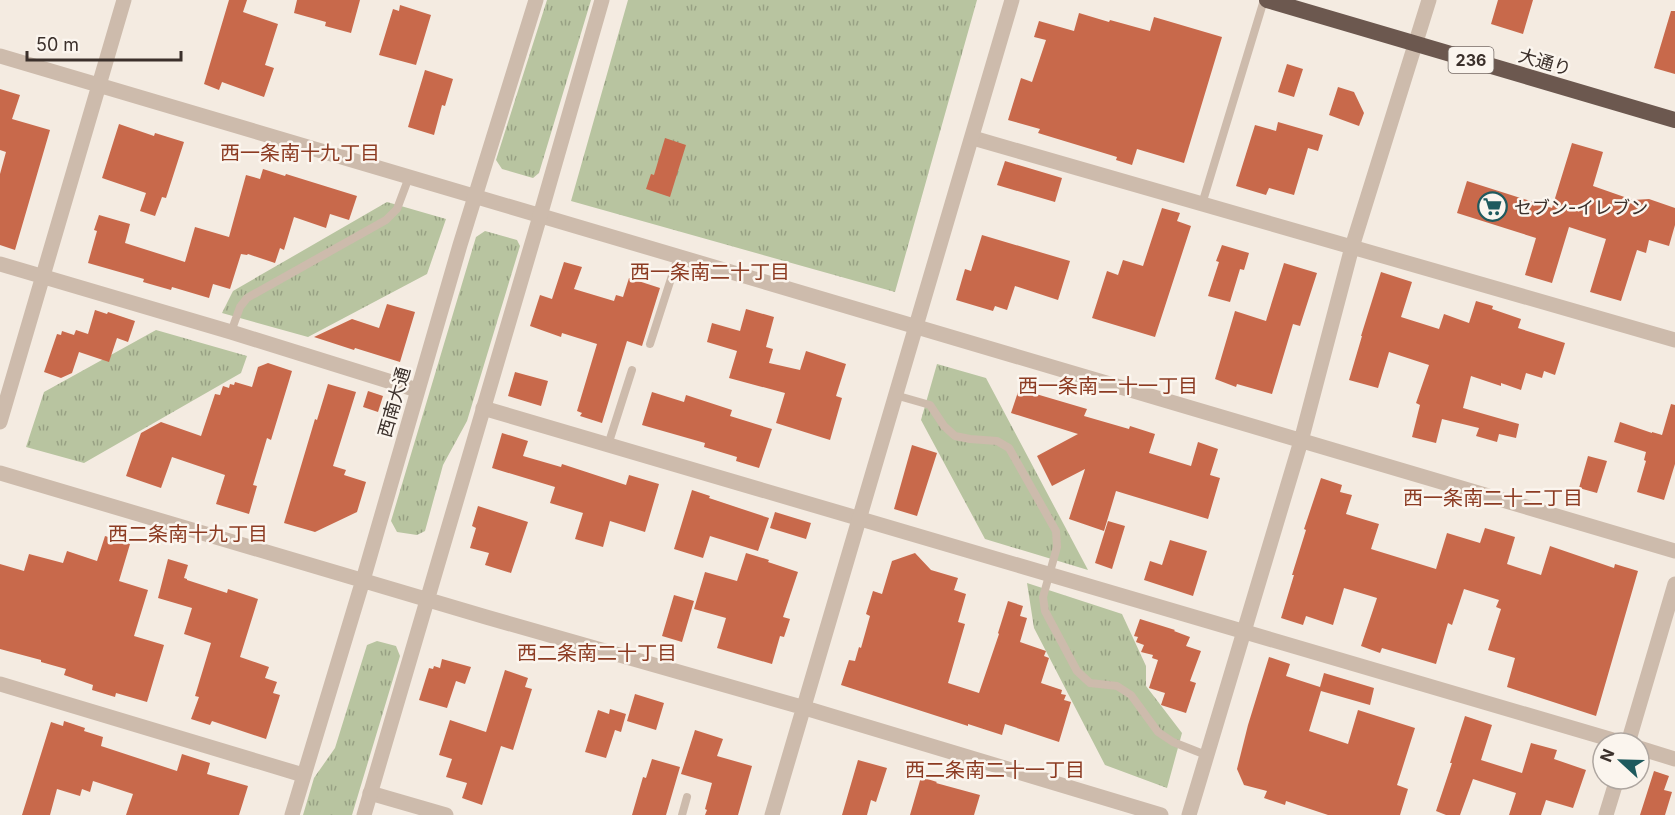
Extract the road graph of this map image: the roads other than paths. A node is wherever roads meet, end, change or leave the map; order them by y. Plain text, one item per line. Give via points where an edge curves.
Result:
1 (124, 0) edge
2 (602, 0) edge
3 (1012, 0) edge
4 (1265, 0) edge
5 (1429, 0) edge
6 (532, 1) edge
7 (1416, 44) junction
8 (0, 56) edge
9 (98, 85) junction
10 (1675, 120) edge
11 (973, 138) junction
12 (409, 177) junction
13 (476, 196) junction
14 (1202, 204) junction
15 (540, 216) junction
16 (1352, 247) junction
17 (678, 257) junction
18 (0, 264) edge
19 (43, 277) junction
20 (916, 327) junction
21 (231, 332) junction
22 (1675, 340) edge
23 (650, 344) dead end
24 (632, 370) dead end
25 (417, 390) junction
26 (895, 395) junction
27 (483, 408) junction
28 (0, 422) edge
29 (1301, 441) junction
30 (608, 445) junction
31 (0, 473) edge
32 (860, 518) junction
33 (1675, 551) edge
34 (1050, 576) junction
35 (363, 580) junction
36 (1675, 584) edge
37 (426, 599) junction
38 (1243, 632) junction
39 (0, 684) edge
40 (805, 708) junction
41 (1632, 731) edge
42 (1591, 734) edge
43 (1651, 752) edge
44 (1206, 755) junction
45 (1675, 759) edge
46 (303, 775) junction
47 (1613, 791) edge
48 (370, 793) junction
49 (687, 797) dead end
50 (291, 815) edge
51 (364, 815) edge
52 (446, 815) edge
53 (682, 815) edge
54 (772, 815) edge
55 (1161, 815) edge
56 (1189, 815) edge
57 (1606, 815) edge

1 - 9 street
2 - 15 street
3 - 11 street
4 - 7 highway, 大通り / 236
4 - 14 lane
5 - 7 street
6 - 13 street, 西南大通
7 - 10 highway, 大通り / 236
7 - 16 street
8 - 9 street
9 - 12 street
9 - 19 street
11 - 14 street
11 - 20 street
12 - 13 street
12 - 21 lane via 397,209 386,220 247,298
13 - 15 street
13 - 25 street, 西南大通
14 - 16 street
15 - 17 street
15 - 27 street
16 - 22 street
16 - 29 street
17 - 20 street
17 - 23 lane
18 - 19 street
19 - 21 street
19 - 28 street
20 - 26 street
20 - 29 street
21 - 25 street
24 - 30 lane
25 - 35 street, 西南大通
26 - 32 street
26 - 34 lane via 930,405 955,436 997,441 1009,448 1056,531 1057,547
27 - 30 street
27 - 37 street
29 - 33 street
29 - 38 street
30 - 32 street
31 - 35 street
32 - 34 street
32 - 40 street
34 - 38 street
34 - 44 lane via 1043,597 1045,611 1077,671 1090,683 1117,686 1131,695 1158,732
35 - 37 street
35 - 46 street, 西南大通
36 - 41 street
37 - 40 street
37 - 48 street
38 - 42 street
38 - 44 street
39 - 46 street
40 - 54 street
40 - 55 street
43 - 45 street
44 - 56 street
46 - 50 street, 西南大通
47 - 57 street
48 - 51 street
48 - 52 street
49 - 53 lane

